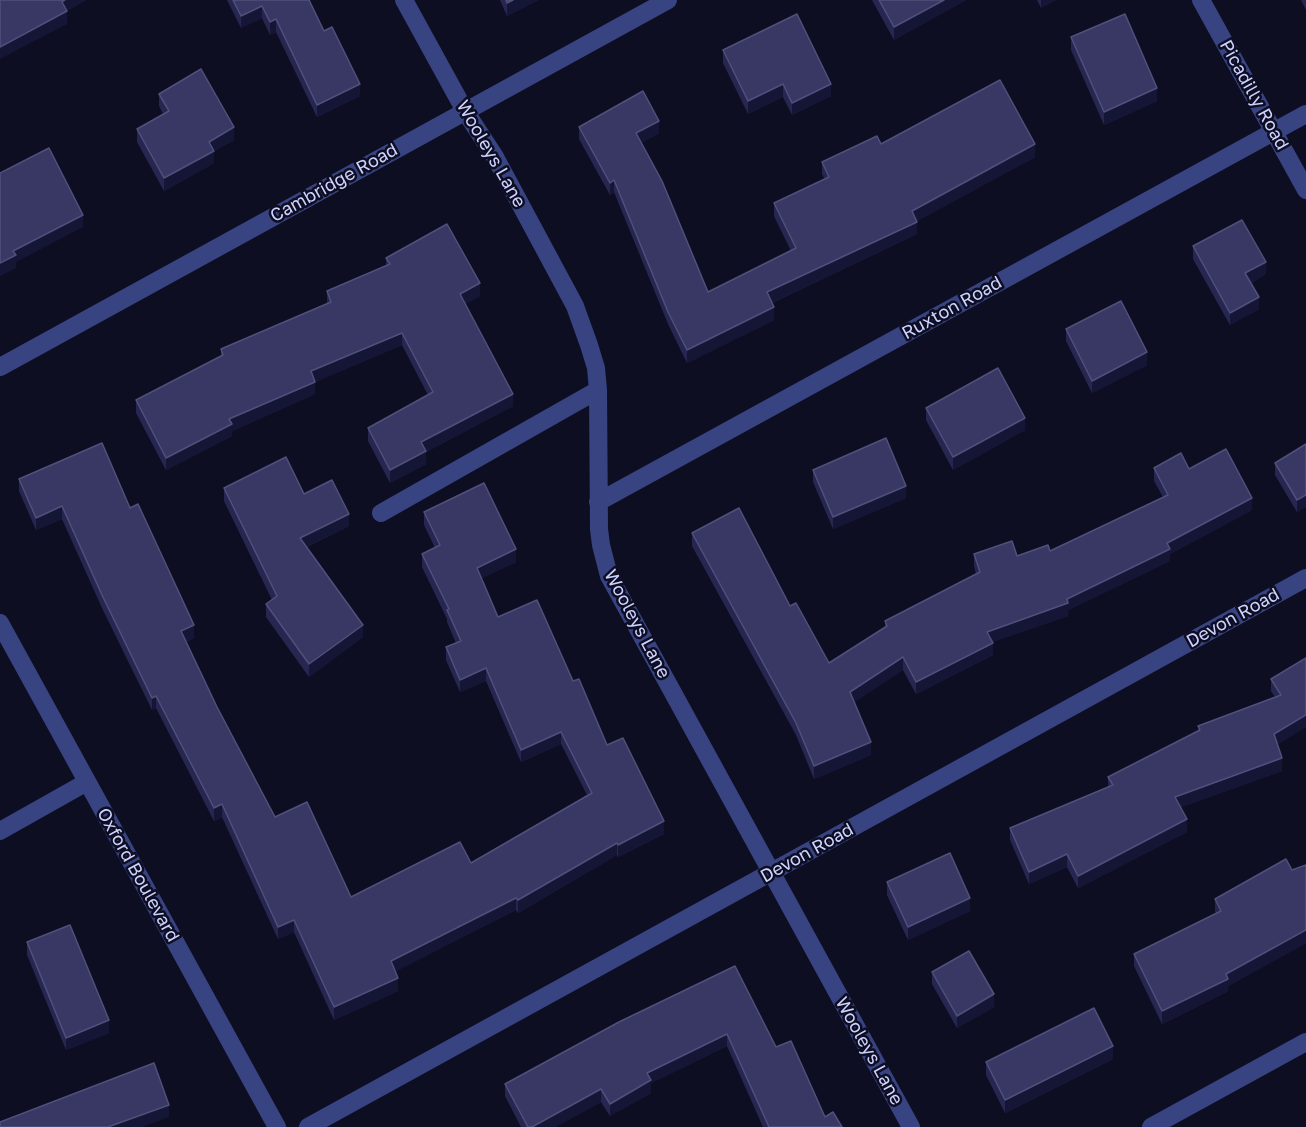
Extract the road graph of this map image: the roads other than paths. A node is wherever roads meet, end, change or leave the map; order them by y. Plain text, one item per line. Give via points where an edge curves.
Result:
1 (404, 0) edge
2 (668, 0) edge
3 (1202, 0) edge
4 (465, 111) junction
5 (1306, 114) edge
6 (1274, 132) junction
7 (1306, 190) edge
8 (0, 367) edge
9 (598, 390) junction
10 (598, 502) junction
11 (381, 513) dead end
12 (1306, 578) edge
13 (0, 623) edge
14 (87, 782) junction
15 (0, 831) edge
16 (771, 873) junction
17 (1306, 1042) edge
18 (277, 1127) edge
19 (308, 1127) edge
20 (911, 1127) edge
21 (1151, 1127) edge

1 - 4 street, Wooleys Lane
2 - 4 street, Cambridge Road
3 - 6 street, Picadilly Road
4 - 8 street, Cambridge Road
4 - 9 street, Wooleys Lane via 495,156 574,306 596,368
5 - 6 street, Ruxton Road
6 - 7 street, Picadilly Road
6 - 10 street, Ruxton Road
9 - 10 street, Wooleys Lane
9 - 11 street
10 - 16 street, Wooleys Lane via 601,545 609,576
12 - 16 street, Devon Road
13 - 14 street, Oxford Boulevard
14 - 15 street
14 - 18 street, Oxford Boulevard
16 - 19 street, Devon Road
16 - 20 street, Wooleys Lane
17 - 21 street

